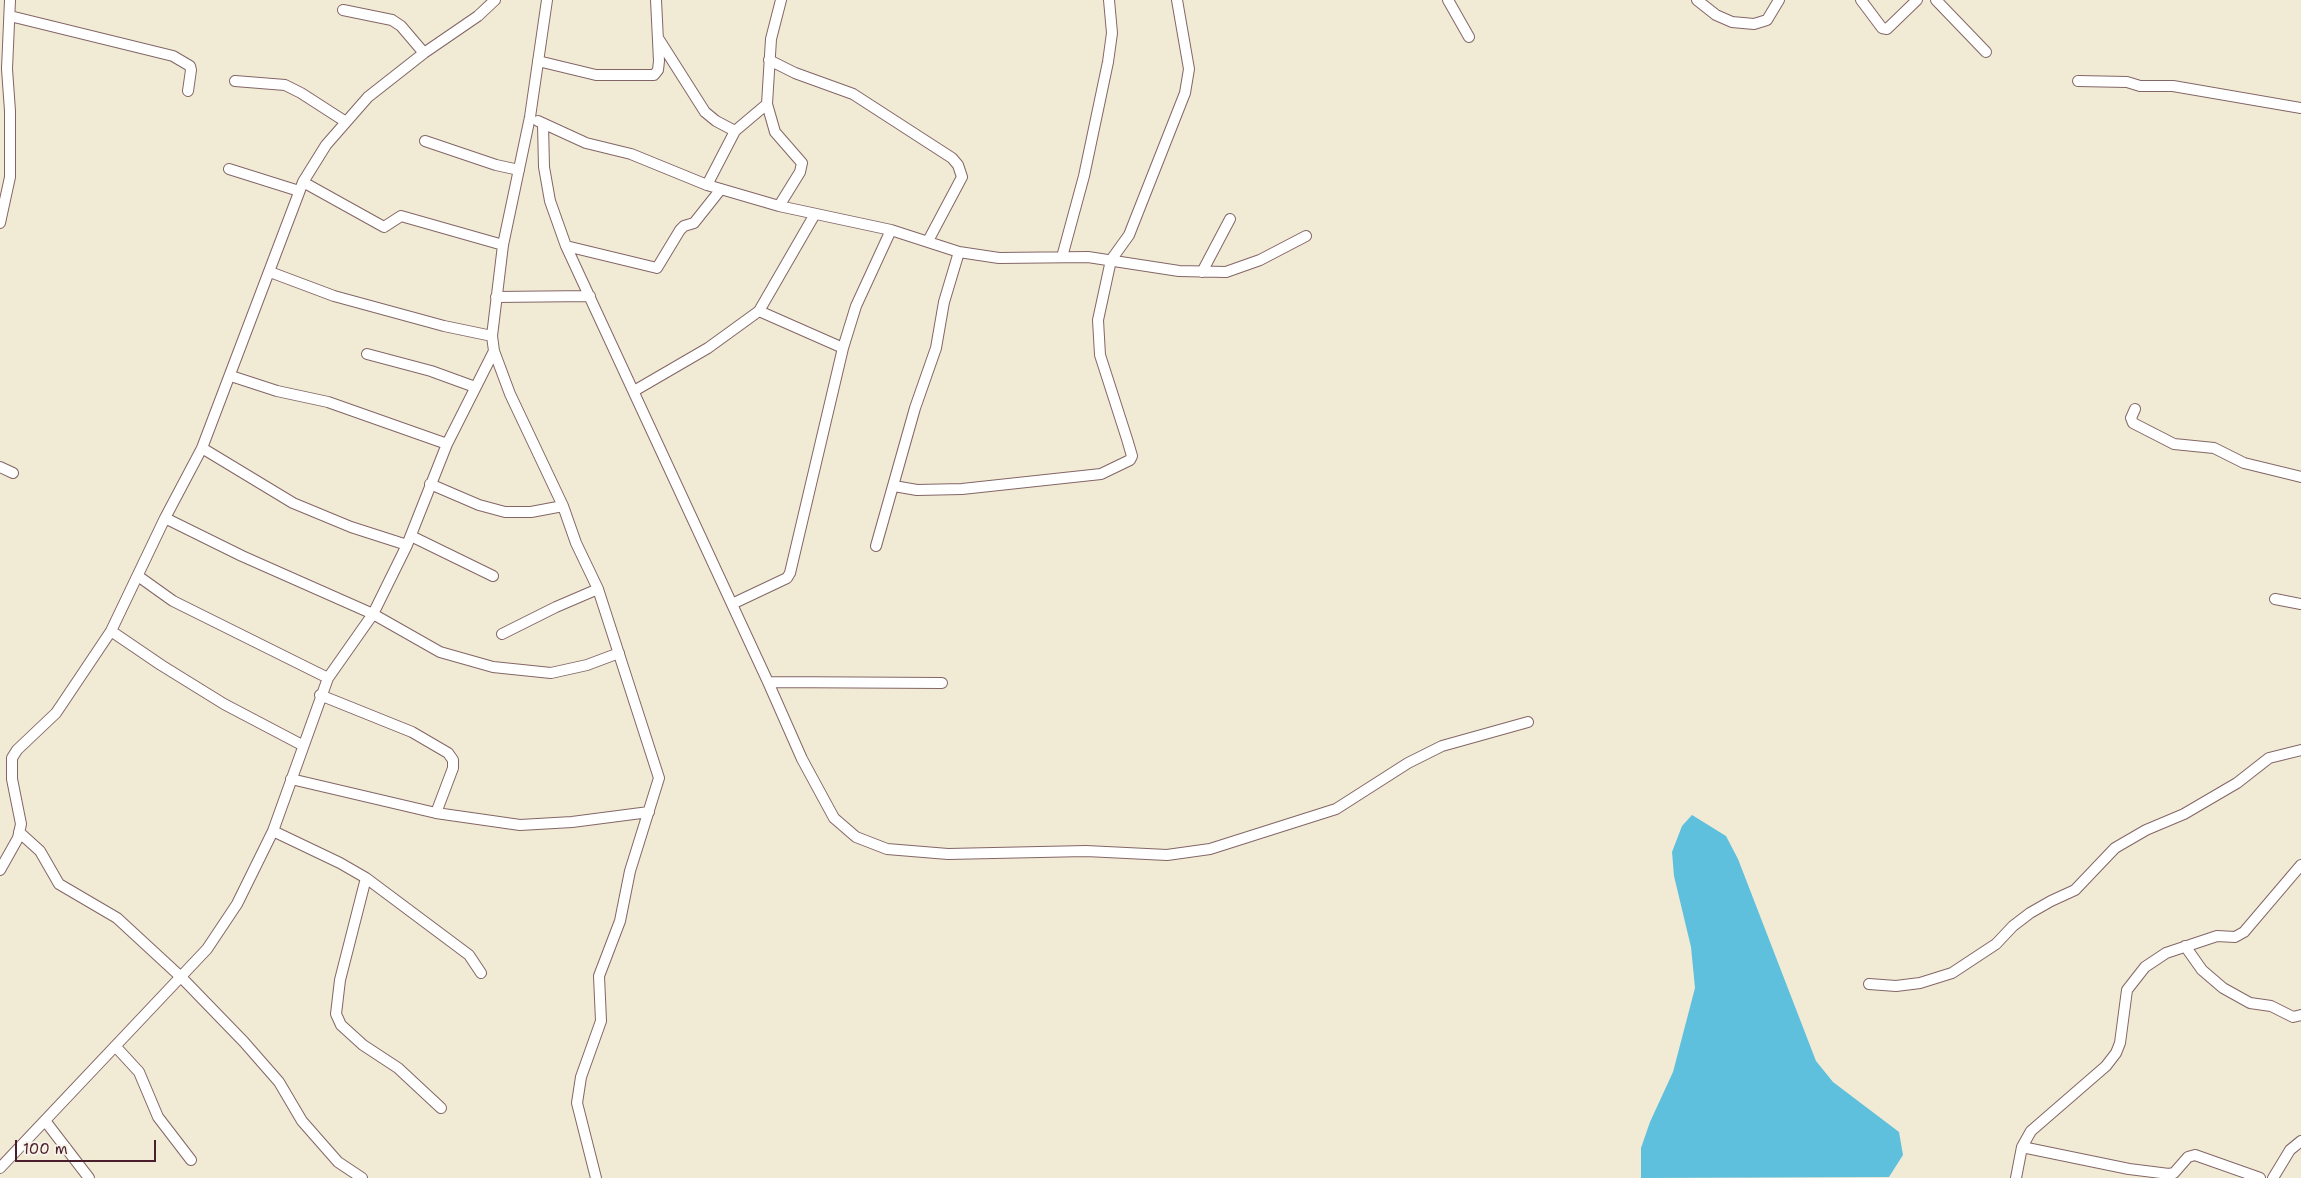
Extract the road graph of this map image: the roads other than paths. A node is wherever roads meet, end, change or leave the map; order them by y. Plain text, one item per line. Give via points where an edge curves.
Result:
1 (10, 0) edge
2 (495, 0) edge
3 (547, 0) edge
4 (656, 0) edge
5 (781, 0) edge
6 (1109, 0) edge
7 (1177, 0) edge
8 (1448, 0) edge
9 (1697, 0) edge
10 (1779, 0) edge
11 (1861, 0) edge
12 (1918, 0) edge
13 (1936, 0) edge
14 (343, 10) dead end
15 (10, 16) junction
16 (1469, 37) dead end
17 (657, 38) junction
18 (1986, 52) dead end
19 (424, 53) junction
20 (769, 60) junction
21 (538, 61) junction
22 (3, 68) edge
23 (2078, 80) dead end
24 (236, 81) dead end
25 (188, 90) dead end
26 (767, 104) junction
27 (2301, 108) edge
28 (530, 117) junction
29 (346, 122) junction
30 (543, 124) junction
31 (736, 131) junction
32 (5, 136) edge
33 (425, 141) dead end
34 (229, 169) dead end
35 (519, 170) junction
36 (707, 184) junction
37 (301, 187) junction
38 (721, 189) junction
39 (2, 205) edge
40 (779, 206) junction
41 (815, 214) junction
42 (1230, 219) dead end
43 (0, 223) edge
44 (891, 230) junction
45 (1306, 236) dead end
46 (928, 241) junction
47 (503, 244) junction
48 (566, 246) junction
49 (959, 252) junction
50 (1062, 257) junction
51 (1111, 260) junction
52 (270, 272) junction
53 (1202, 272) junction
54 (590, 296) junction
55 (496, 297) junction
56 (759, 311) junction
57 (492, 336) junction
58 (843, 348) junction
59 (494, 351) junction
60 (367, 354) dead end
61 (231, 376) junction
62 (475, 387) junction
63 (634, 391) junction
64 (2135, 409) dead end
65 (447, 444) junction
66 (202, 448) junction
67 (0, 467) edge
68 (13, 473) dead end
69 (2301, 477) edge
70 (430, 484) junction
71 (894, 486) junction
72 (563, 506) junction
73 (165, 518) junction
74 (409, 541) junction
75 (876, 546) dead end
76 (138, 576) junction
77 (492, 576) dead end
78 (598, 589) junction
79 (2275, 599) dead end
80 (732, 604) junction
81 (2301, 604) edge
82 (373, 614) junction
83 (111, 631) junction
84 (502, 634) dead end
85 (619, 653) junction
86 (328, 678) junction
87 (768, 682) junction
88 (942, 683) dead end
89 (320, 695) junction
90 (1528, 722) dead end
91 (302, 745) junction
92 (2301, 750) edge
93 (291, 779) junction
94 (649, 812) junction
95 (436, 813) junction
96 (273, 831) junction
97 (19, 832) junction
98 (2301, 865) edge
99 (0, 870) edge
100 (366, 878) junction
101 (2186, 946) junction
102 (481, 973) dead end
103 (182, 978) junction
104 (1869, 984) dead end
105 (2301, 1015) edge
106 (116, 1047) junction
107 (441, 1108) dead end
108 (46, 1122) junction
109 (2300, 1143) edge
110 (2022, 1148) junction
111 (191, 1160) dead end
112 (0, 1168) edge
113 (89, 1178) edge
114 (362, 1178) edge
115 (596, 1178) edge
116 (2016, 1178) edge
117 (2260, 1178) edge
118 (2272, 1178) edge

1 - 15 street
2 - 19 street via 478,16
3 - 21 street
4 - 17 street
5 - 20 street
6 - 50 street via 1112,33 1108,62 1084,176
7 - 51 street via 1189,69 1185,92 1129,236
8 - 16 street
9 - 10 street via 1716,16 1732,22 1754,24 1767,20
11 - 12 street via 1882,28 1887,29
13 - 18 street
14 - 19 street via 392,20
15 - 22 street
15 - 25 street via 173,56 190,66
17 - 21 street via 659,61 654,75 596,75
17 - 31 street via 705,112
19 - 29 street via 368,97
20 - 26 street
20 - 46 street via 853,94 952,158 962,176
21 - 28 street
22 - 32 street
23 - 27 street via 2173,86
24 - 29 street via 285,85
26 - 31 street
26 - 40 street via 775,132 802,163
28 - 30 street
28 - 35 street
29 - 37 street via 326,145
30 - 36 street via 586,143 631,154
30 - 48 street via 544,167 550,202
31 - 36 street
32 - 39 street via 10,177
33 - 35 street
34 - 37 street
35 - 47 street
36 - 38 street
37 - 47 street via 384,227 401,216
37 - 52 street
38 - 40 street
38 - 48 street via 694,223 680,230 657,268
39 - 43 street
40 - 41 street
41 - 44 street
41 - 56 street
42 - 53 street
44 - 46 street
44 - 58 street via 856,306
45 - 53 street via 1237,270
46 - 49 street
47 - 55 street
48 - 54 street
49 - 50 street via 999,258
49 - 71 street via 944,302 936,348 915,408
50 - 51 street
51 - 53 street
51 - 71 street via 1098,320 1100,356 1132,456 1127,463 1101,474 962,489 917,490
52 - 57 street via 334,296
52 - 61 street
54 - 55 street
54 - 63 street
55 - 57 street
56 - 58 street
56 - 63 street via 708,348
57 - 59 street
58 - 80 street via 790,573 786,578
59 - 62 street
59 - 72 street via 518,412
60 - 62 street
61 - 65 street via 277,391 328,402
61 - 66 street
62 - 65 street
63 - 80 street
64 - 69 street via 2131,418 2133,423 2174,444 2214,448 2244,464
65 - 70 street
66 - 73 street
66 - 74 street via 292,503 351,527
67 - 68 street
70 - 72 street via 479,506 505,512 531,512
70 - 74 street
71 - 75 street
72 - 78 street
73 - 76 street
73 - 82 street
74 - 77 street
74 - 82 street
76 - 83 street
76 - 86 street via 173,601
78 - 84 street
78 - 85 street
79 - 81 street
80 - 87 street
82 - 85 street via 440,652 493,667 563,672
82 - 86 street
83 - 91 street via 224,704
83 - 97 street via 56,713 12,758 12,779 21,824
85 - 94 street via 659,778
86 - 89 street
87 - 88 street
87 - 90 street via 802,759 834,818 856,837 886,849 948,854 1086,851 1167,855 1210,849 1336,808 1442,746
89 - 91 street
89 - 95 street via 412,732 448,753 453,760 453,768
91 - 93 street
92 - 104 street via 2270,758 2237,783 2184,814 2115,848 2075,890 2030,914 1996,944 1952,973 1920,983 1896,986
93 - 95 street
93 - 96 street
94 - 95 street via 520,825
94 - 115 street via 630,871 620,921 599,976 601,1021 581,1077 578,1103
96 - 100 street
96 - 103 street via 237,904 207,949
97 - 99 street
97 - 103 street via 40,851 59,884 117,918
98 - 101 street via 2244,932 2235,937 2217,936
100 - 102 street via 469,955
100 - 107 street via 340,980 336,1014 340,1025 398,1068
101 - 105 street via 2202,970 2223,988 2250,1002 2271,1006 2293,1017
101 - 110 street via 2166,953 2145,967 2127,990 2116,1053 2106,1066 2031,1131
103 - 106 street
103 - 114 street via 279,1082 302,1121 338,1162
106 - 108 street
106 - 111 street via 139,1072 158,1117
108 - 112 street
108 - 113 street
109 - 118 street via 2290,1150
110 - 116 street
110 - 117 street via 2129,1170 2168,1174 2174,1173 2188,1157 2195,1155

